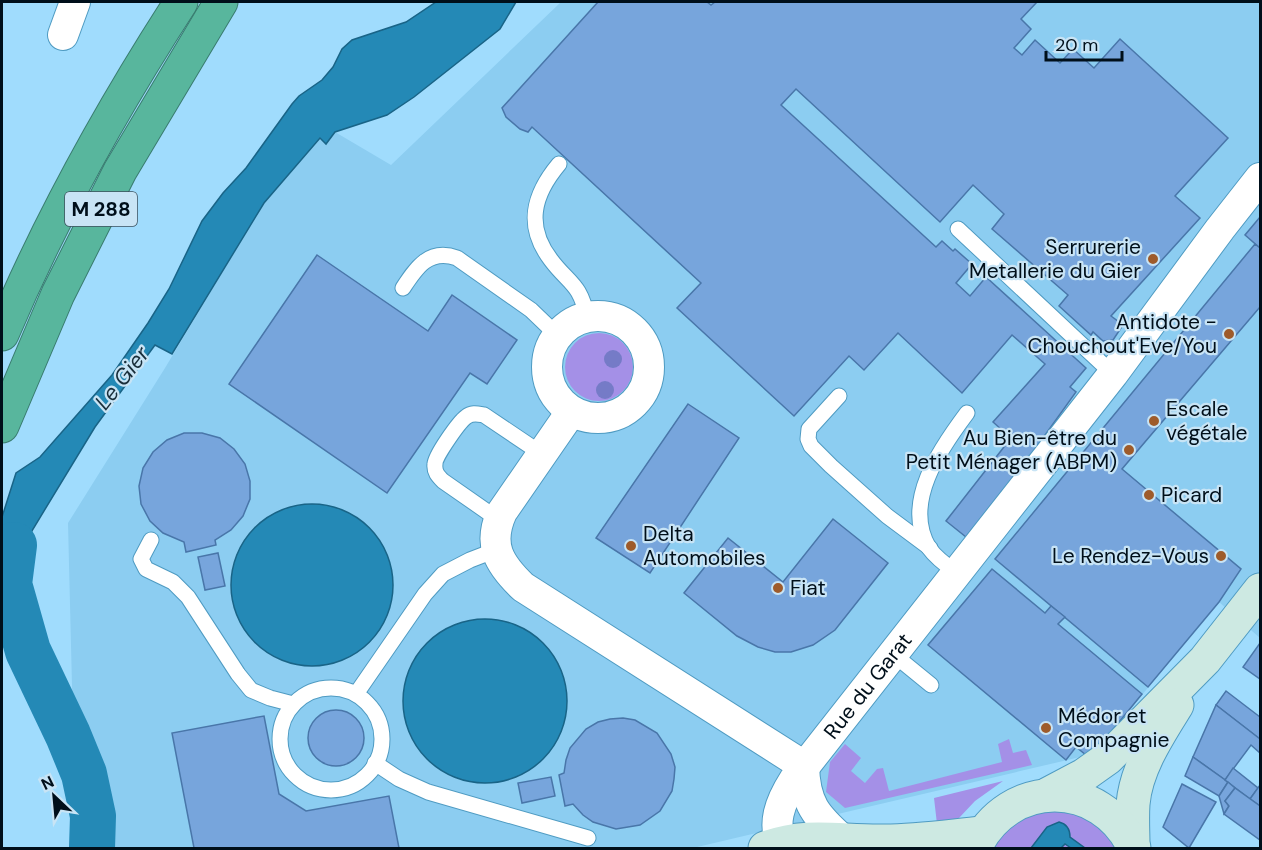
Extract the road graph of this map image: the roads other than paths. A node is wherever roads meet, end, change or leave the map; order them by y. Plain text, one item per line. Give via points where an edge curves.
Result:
1 (75, 2) edge
2 (182, 2) edge
3 (222, 2) edge
4 (63, 35) dead end
5 (559, 164) dead end
6 (1260, 177) edge
7 (958, 229) dead end
8 (403, 288) dead end
9 (587, 317) junction
10 (2, 334) edge
11 (557, 335) junction
12 (1113, 374) junction
13 (839, 396) dead end
14 (571, 412) junction
15 (967, 413) dead end
16 (2, 426) edge
17 (542, 454) junction
18 (499, 520) junction
19 (151, 540) dead end
20 (930, 548) junction
21 (496, 550) junction
22 (957, 573) junction
23 (1260, 590) edge
24 (893, 654) junction
25 (1204, 660) junction
26 (931, 685) dead end
27 (356, 694) junction
28 (293, 704) junction
29 (375, 763) junction
30 (804, 766) junction
31 (1048, 794) junction
32 (588, 838) dead end
33 (843, 840) junction
34 (978, 841) edge
35 (776, 847) edge
36 (1133, 847) edge

1 - 4 street
2 - 10 highway, M 288 via 152,46 78,175 29,270
3 - 16 highway, M 288 via 120,171 58,294
5 - 9 lane via 541,189 535,207 536,226 540,244 551,261 579,290
6 - 12 street, Rue du Garat
7 - 12 lane
8 - 11 lane via 426,260 448,255 531,310
9 - 11 street via 571,323
9 - 14 street via 605,316 622,321 635,331 649,360 648,377 638,399 619,414 586,418
11 - 14 street via 549,350 547,376 558,400
12 - 22 street, Rue du Garat
13 - 20 lane via 808,429 811,446 887,516
14 - 17 street
15 - 20 lane via 949,437 922,493 921,530
17 - 18 street
17 - 18 lane via 475,413 467,416 437,456 436,474
18 - 21 street
19 - 28 lane via 141,559 146,569 173,582 188,597 251,690
20 - 22 lane
21 - 27 lane via 443,574 424,594
21 - 30 street via 507,572 523,587
22 - 24 street, Rue du Garat
23 - 25 main road
24 - 26 lane
24 - 30 street, Rue du Garat
25 - 31 main road via 1108,758
25 - 36 main road via 1147,758 1133,802
27 - 28 lane via 340,688 322,688 306,693
27 - 29 lane via 370,705 379,720 382,738
28 - 29 lane via 279,733 286,765 296,778 326,791 343,789 359,782
29 - 32 lane via 428,792
30 - 33 street via 811,806
30 - 35 street, Rue du Garat via 780,805
31 - 34 main road via 1023,800 1000,813
31 - 36 main road via 1074,796 1099,807 1119,824
33 - 34 main road
33 - 35 main road via 818,837

